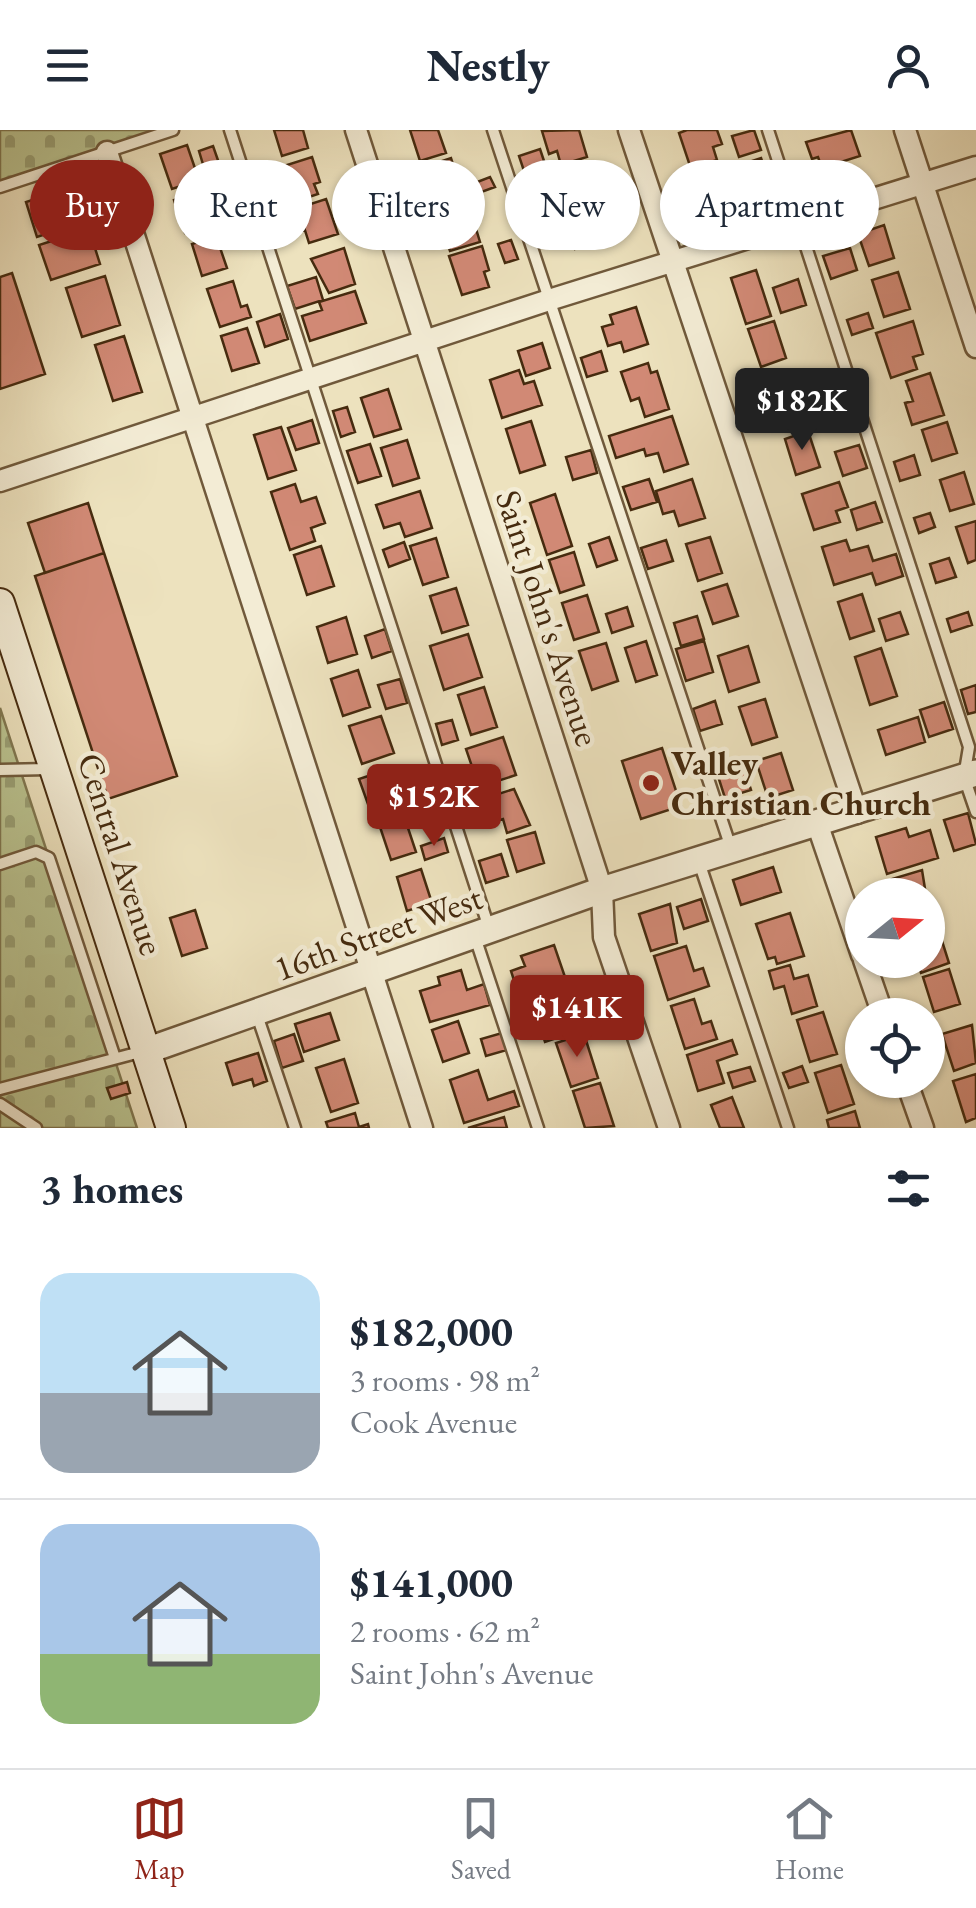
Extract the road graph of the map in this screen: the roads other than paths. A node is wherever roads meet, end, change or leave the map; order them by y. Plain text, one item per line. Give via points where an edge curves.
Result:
1 (174, 130) edge
2 (230, 130) edge
3 (356, 130) edge
4 (494, 130) edge
5 (630, 130) edge
6 (768, 130) edge
7 (905, 130) edge
8 (106, 152) junction
9 (778, 160) edge
10 (976, 167) edge
11 (922, 184) junction
12 (0, 187) edge
13 (879, 197) edge
14 (706, 250) edge
15 (807, 250) edge
16 (673, 260) junction
17 (549, 300) junction
18 (971, 315) edge
19 (424, 340) junction
20 (976, 347) edge
21 (313, 380) junction
22 (192, 419) junction
23 (0, 480) edge
24 (0, 602) edge
25 (54, 768) junction
26 (0, 770) edge
27 (970, 775) edge
28 (857, 812) junction
29 (976, 812) edge
30 (818, 826) junction
31 (732, 852) junction
32 (699, 861) junction
33 (0, 864) edge
34 (602, 890) junction
35 (845, 905) edge
36 (482, 934) junction
37 (370, 974) junction
38 (257, 1013) junction
39 (146, 1051) junction
40 (115, 1058) junction
41 (0, 1089) edge
42 (912, 1098) edge
43 (0, 1104) edge
44 (36, 1128) edge
45 (171, 1128) edge
46 (295, 1128) edge
47 (422, 1128) edge
48 (538, 1128) edge
49 (668, 1128) edge
50 (788, 1128) edge
51 (923, 1128) edge

1 - 8 lane
2 - 21 lane
3 - 19 street, Saint John's Avenue
4 - 17 lane
5 - 16 street
6 - 9 lane
7 - 11 street
8 - 12 lane
8 - 22 street
10 - 11 street
11 - 13 street
11 - 18 street
14 - 16 street
15 - 27 lane via 968,747
16 - 17 street
16 - 28 street
17 - 19 street
17 - 31 lane
18 - 20 street
19 - 21 street
19 - 34 street, Saint John's Avenue
21 - 22 street
21 - 36 lane
22 - 23 street
22 - 37 street
24 - 25 main road, Central Avenue
25 - 26 lane
25 - 39 main road, Central Avenue
27 - 28 street, 16th Street West
27 - 29 lane
28 - 30 street, 16th Street West
30 - 31 street, 16th Street West
30 - 35 street
31 - 32 street, 16th Street West
32 - 34 street, 16th Street West
32 - 50 lane
33 - 40 lane via 36,852 49,858
34 - 36 street, 16th Street West
34 - 49 street, Saint John's Avenue via 604,937
36 - 37 street, 16th Street West
36 - 48 lane
37 - 38 street, 16th Street West
37 - 47 street
38 - 39 street, 16th Street West
38 - 46 lane
39 - 40 lane
39 - 45 main road, Central Avenue
40 - 41 lane
42 - 51 street
43 - 44 lane

